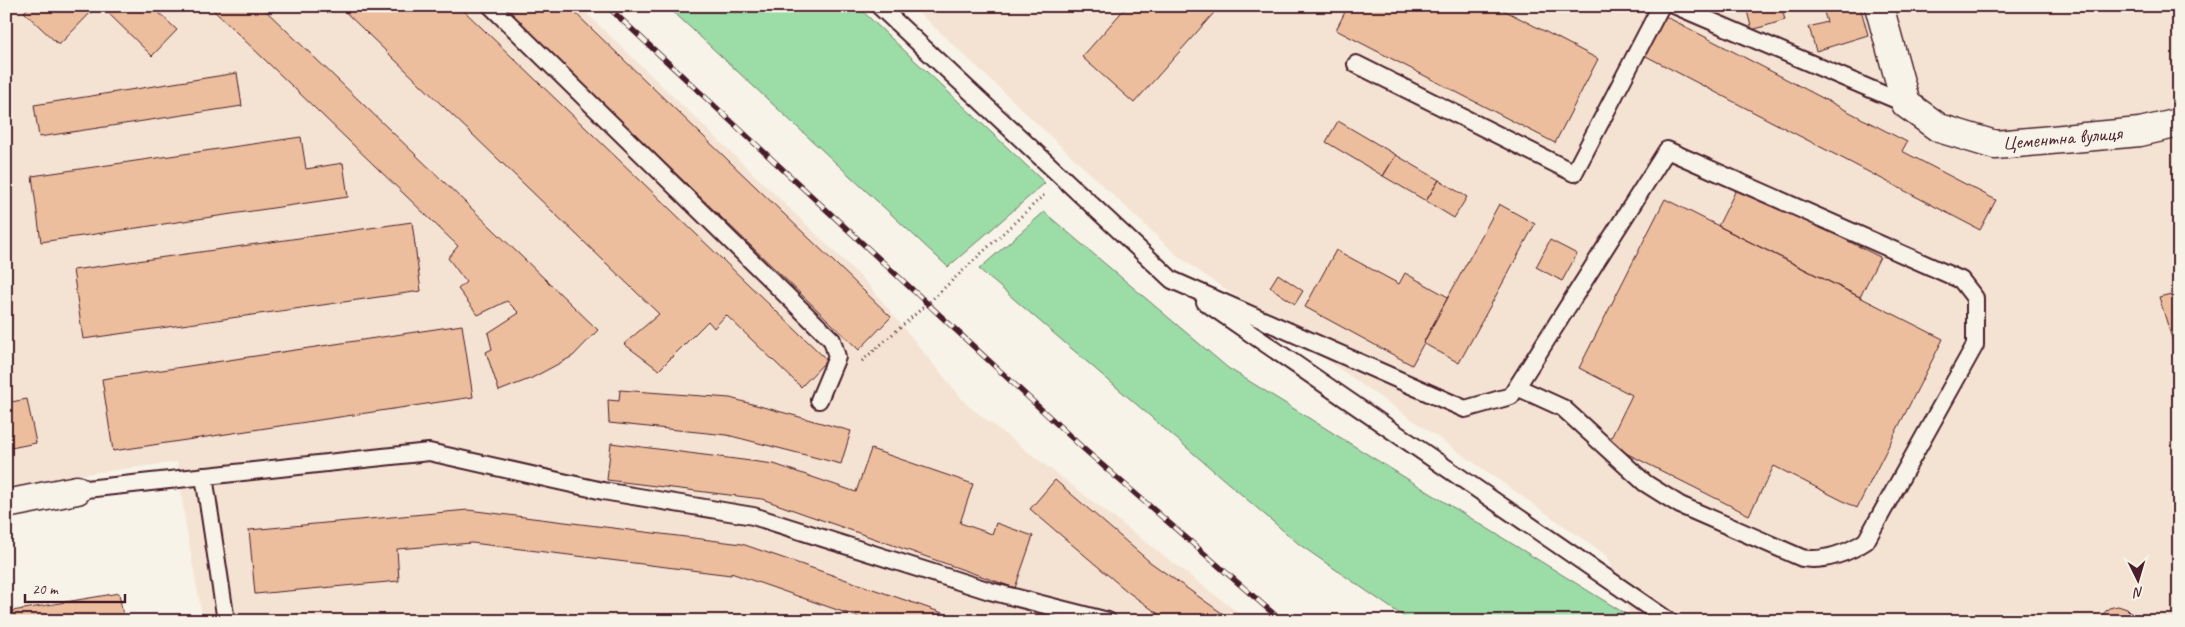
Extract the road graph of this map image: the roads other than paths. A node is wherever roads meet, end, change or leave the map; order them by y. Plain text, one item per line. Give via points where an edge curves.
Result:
1 (491, 6) edge
2 (879, 6) edge
3 (1661, 6) edge
4 (1676, 6) edge
5 (1879, 6) edge
6 (1356, 64) dead end
7 (1906, 104) junction
8 (2178, 128) edge
9 (1172, 280) junction
10 (1517, 387) junction
11 (819, 400) dead end
12 (204, 476) junction
13 (77, 490) joint
14 (6, 504) edge
15 (226, 621) edge
16 (1108, 621) edge
17 (1669, 621) edge

1 - 11 lane via 832,340 837,357
2 - 9 lane
3 - 6 lane via 1574,173
4 - 7 lane
5 - 7 street
7 - 8 street, Цементна вулиця via 1939,128 1996,145
9 - 10 lane via 1465,409 1511,396
9 - 17 lane
10 - 10 lane via 1667,150 1962,280 1975,298 1975,345 1866,541 1851,551 1812,560 1680,505 1645,483 1564,408
12 - 13 lane
12 - 15 lane
12 - 16 lane via 429,452 603,491 753,516 990,591
13 - 14 street

